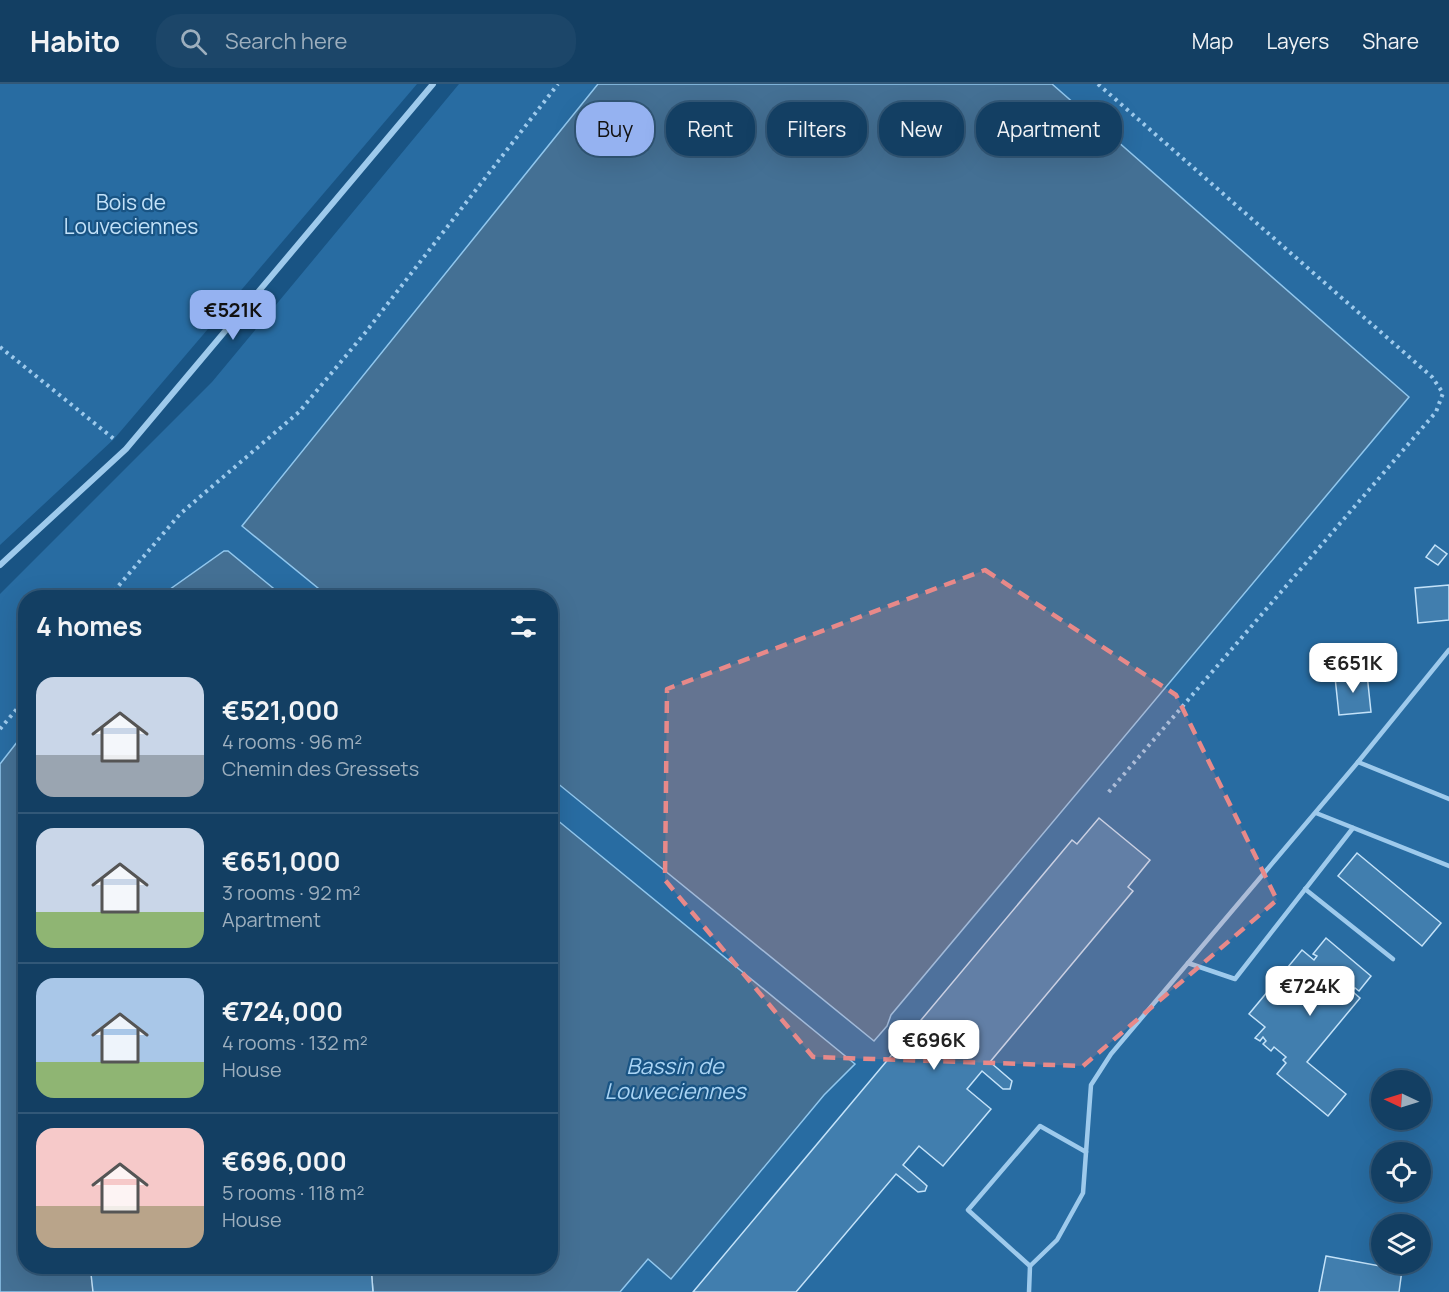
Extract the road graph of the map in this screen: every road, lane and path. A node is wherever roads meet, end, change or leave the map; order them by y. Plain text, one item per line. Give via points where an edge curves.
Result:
1 (433, 84) edge
2 (558, 84) edge
3 (1098, 84) edge
4 (0, 347) edge
5 (126, 449) junction
6 (0, 565) edge
7 (115, 590) edge
8 (1449, 650) edge
9 (18, 708) edge
10 (0, 729) edge
11 (1358, 762) junction
12 (1107, 794) dead end
13 (1449, 799) edge
14 (1316, 813) junction
15 (1353, 828) junction
16 (1449, 866) edge
17 (1305, 890) junction
18 (1393, 959) dead end
19 (1188, 963) junction
20 (1086, 1152) junction
21 (1030, 1266) junction
22 (1029, 1292) edge

1 - 5 street
2 - 7 path via 372,324 298,411 180,514
3 - 12 path via 1432,377 1443,393 1436,412
4 - 5 path
5 - 6 street
8 - 11 lane
9 - 10 path
11 - 13 lane
11 - 14 lane
14 - 15 lane
14 - 19 lane
15 - 16 lane
15 - 17 lane
17 - 18 lane
17 - 19 lane via 1235,979
19 - 20 lane via 1111,1054 1091,1085
20 - 21 lane via 1083,1193 1057,1240
20 - 21 lane via 1040,1126 968,1210
21 - 22 lane

